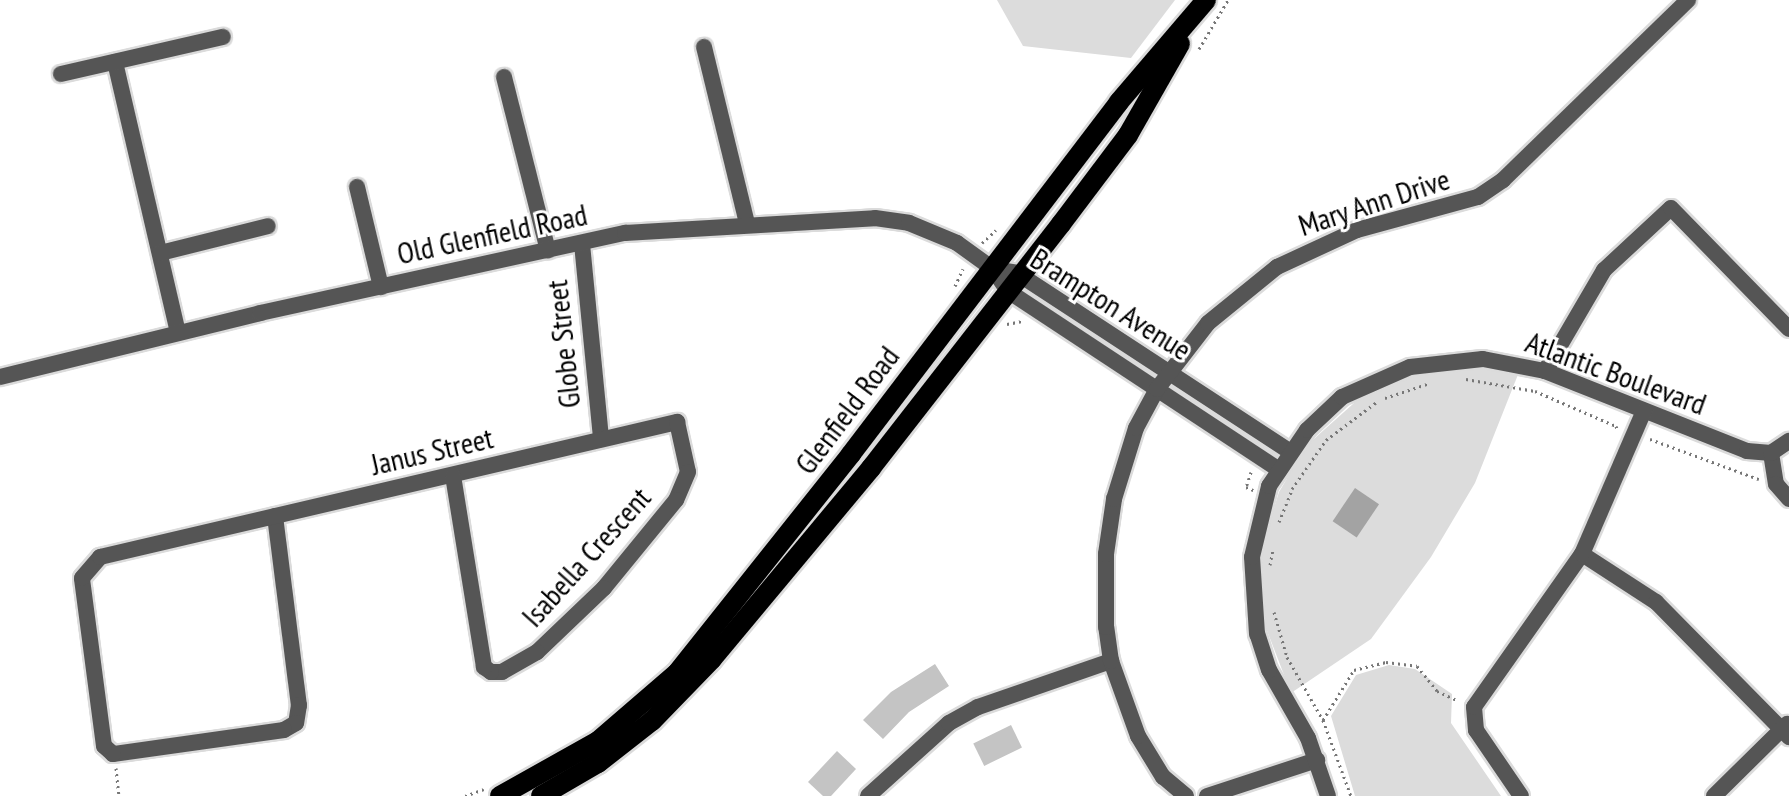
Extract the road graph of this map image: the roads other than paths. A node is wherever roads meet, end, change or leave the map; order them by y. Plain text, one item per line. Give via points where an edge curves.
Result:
1 (1688, 0) edge
2 (1201, 6) edge
3 (223, 37) dead end
4 (704, 47) dead end
5 (115, 62) junction
6 (61, 74) dead end
7 (504, 77) dead end
8 (357, 187) dead end
9 (747, 223) junction
10 (268, 226) dead end
11 (582, 244) junction
12 (548, 251) junction
13 (160, 253) junction
14 (993, 269) junction
15 (1015, 283) junction
16 (381, 287) junction
17 (1789, 329) edge
18 (178, 333) junction
19 (1545, 371) junction
20 (1169, 372) junction
21 (0, 377) edge
22 (1157, 389) junction
23 (1644, 411) junction
24 (601, 438) junction
25 (1789, 441) edge
26 (1291, 452) junction
27 (1771, 453) junction
28 (1279, 470) junction
29 (453, 475) junction
30 (1789, 499) edge
31 (275, 516) junction
32 (1582, 554) junction
33 (1111, 661) junction
34 (1786, 729) edge
35 (1317, 760) junction
36 (493, 792) edge
37 (541, 796) edge
38 (868, 796) edge
39 (1186, 796) edge
40 (1207, 796) edge
41 (1328, 796) edge
42 (1521, 796) edge
43 (1714, 796) edge

1 - 20 street, Mary Ann Drive via 1503,180 1478,197 1357,230 1295,256 1240,294
2 - 14 main road, Glenfield Road via 1119,102
2 - 15 main road, Glenfield Road via 1128,135
3 - 5 street
4 - 9 street
5 - 6 street
5 - 13 street
7 - 12 street
8 - 16 street
9 - 11 street, Old Glenfield Road via 625,233
9 - 14 street, Old Glenfield Road via 875,218 909,223 957,243
10 - 13 street
11 - 12 street, Old Glenfield Road
11 - 24 street, Globe Street
12 - 16 street, Old Glenfield Road
13 - 18 street
14 - 15 street, Brampton Avenue
14 - 36 main road, Glenfield Road via 677,673 598,741
15 - 20 street, Brampton Avenue
15 - 22 street, Brampton Avenue
15 - 37 main road, Glenfield Road via 712,659 652,721 598,763
16 - 18 street, Old Glenfield Road
17 - 19 street via 1671,208 1604,270
18 - 21 street, Old Glenfield Road
19 - 23 street, Atlantic Boulevard
19 - 26 street, Atlantic Boulevard via 1459,358 1410,367 1342,397
20 - 22 street, Mary Ann Drive
20 - 26 street, Brampton Avenue
22 - 28 street, Brampton Avenue
22 - 33 street, Mary Ann Drive via 1128,449 1109,526 1105,604
23 - 27 street, Atlantic Boulevard via 1747,451
23 - 32 street
24 - 29 street, Janus Street
24 - 29 street, Isabella Crescent via 677,422 686,481 604,588 537,652 502,672 484,667
25 - 27 street
26 - 28 street, Atlantic Boulevard
27 - 30 street via 1776,484
28 - 35 street, Atlantic Boulevard via 1255,535 1253,608 1269,670
29 - 31 street, Janus Street
31 - 31 street, Janus Street via 100,557 82,578 104,746 113,754 284,730 296,723 299,705
32 - 34 street via 1656,602
32 - 42 street via 1474,707 1476,730
33 - 38 street via 958,717 921,743
33 - 39 street, Mary Ann Drive via 1146,752 1163,777
34 - 43 street
35 - 40 street
35 - 41 street, Atlantic Boulevard

